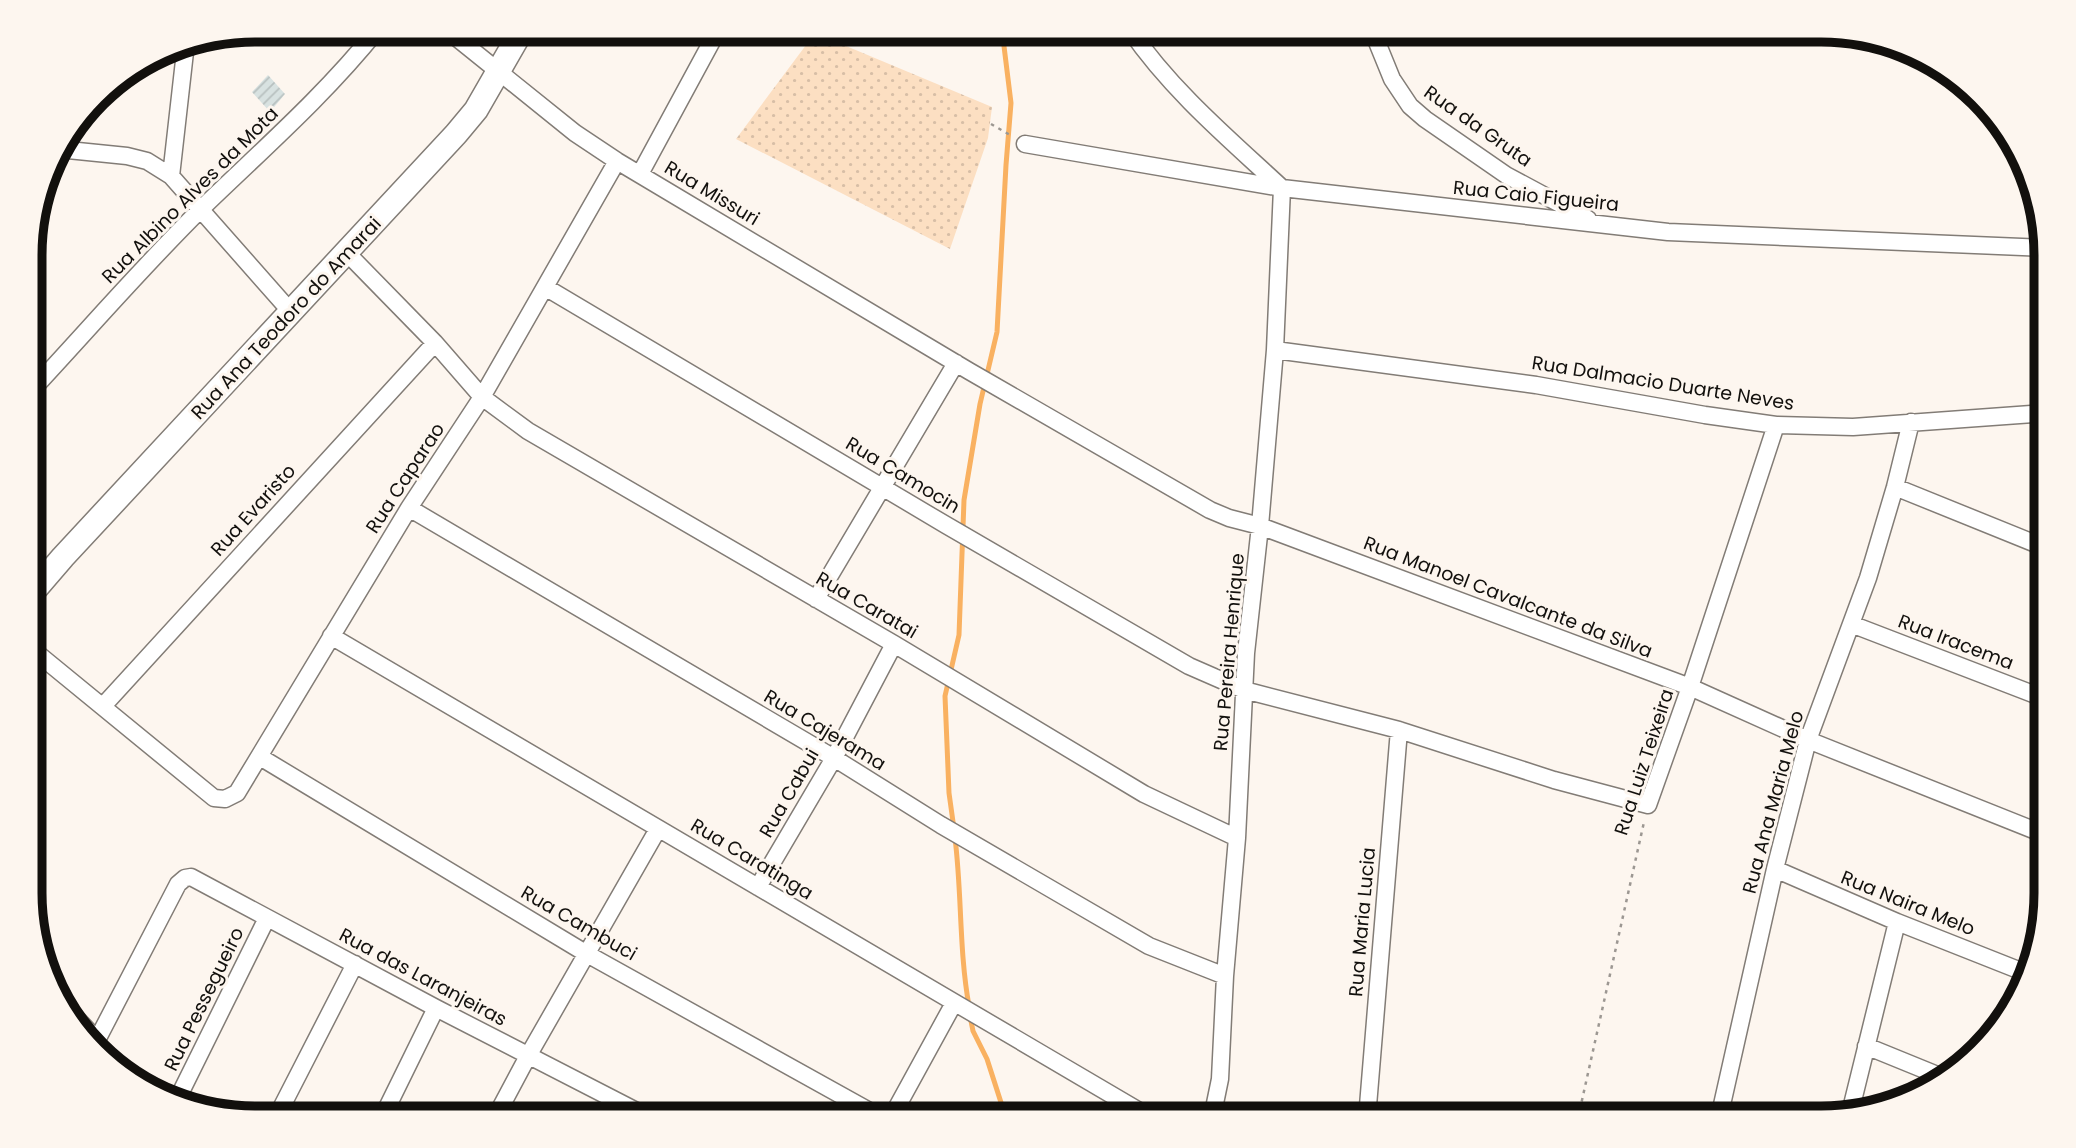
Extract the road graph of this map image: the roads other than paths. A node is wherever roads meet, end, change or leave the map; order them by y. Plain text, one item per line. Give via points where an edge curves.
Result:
1 (367, 42) edge
2 (463, 42) edge
3 (516, 42) edge
4 (711, 42) edge
5 (1140, 42) edge
6 (1377, 42) edge
7 (185, 54) edge
8 (500, 71) junction
9 (1025, 144) dead end
10 (70, 150) edge
11 (617, 161) junction
12 (639, 174) junction
13 (171, 176) junction
14 (1282, 188) junction
15 (200, 210) junction
16 (1597, 223) junction
17 (2034, 247) edge
18 (347, 253) junction
19 (545, 287) junction
20 (291, 312) junction
21 (435, 343) junction
22 (1275, 350) junction
23 (963, 367) junction
24 (42, 379) edge
25 (482, 397) junction
26 (2034, 414) edge
27 (1911, 422) junction
28 (1776, 425) junction
29 (881, 486) junction
30 (1895, 487) junction
31 (409, 509) junction
32 (1260, 526) junction
33 (2034, 543) edge
34 (42, 581) edge
35 (816, 599) junction
36 (1851, 624) junction
37 (331, 636) junction
38 (894, 644) junction
39 (42, 657) edge
40 (1690, 687) junction
41 (1244, 690) junction
42 (2034, 693) edge
43 (103, 706) junction
44 (1399, 730) junction
45 (1808, 740) junction
46 (260, 757) junction
47 (834, 758) junction
48 (1648, 805) joint
49 (658, 829) junction
50 (2034, 830) edge
51 (1237, 838) junction
52 (1774, 869) junction
53 (758, 887) junction
54 (267, 918) junction
55 (1897, 922) junction
56 (587, 954) junction
57 (355, 964) junction
58 (2020, 970) edge
59 (1225, 976) junction
60 (956, 1004) junction
61 (436, 1008) junction
62 (98, 1037) edge
63 (1866, 1046) junction
64 (528, 1056) junction
65 (1933, 1073) edge
66 (181, 1093) edge
67 (612, 1099) junction
68 (1852, 1104) edge
69 (282, 1106) edge
70 (388, 1106) edge
71 (501, 1106) edge
72 (608, 1106) edge
73 (626, 1106) edge
74 (859, 1106) edge
75 (898, 1106) edge
76 (1131, 1106) edge
77 (1214, 1106) edge
78 (1368, 1106) edge
79 (1722, 1106) edge

1 - 15 street, Rua Albino Alves da Mota
2 - 8 street, Rua Missuri
3 - 8 street, Rua Ana Teodoro do Amarai
4 - 12 street
5 - 14 street via 1178,87
6 - 16 street, Rua da Gruta via 1392,79 1425,119 1506,174
7 - 13 street
8 - 11 street, Rua Missuri via 575,134
8 - 18 street, Rua Ana Teodoro do Amarai via 456,134
9 - 14 street, Rua Caio Figueira
10 - 13 street via 147,161
11 - 12 street, Rua Missuri
11 - 19 street, Rua Caparao
12 - 23 street, Rua Missuri
13 - 15 street
14 - 16 street, Rua Caio Figueira
14 - 22 street, Rua Pereira Henrique
15 - 20 street
15 - 24 street, Rua Albino Alves da Mota
16 - 17 street, Rua Caio Figueira via 1668,232
18 - 20 street, Rua Ana Teodoro do Amarai
18 - 21 street, Rua Caratai
19 - 25 street, Rua Caparao
19 - 29 street, Rua Camocin
20 - 34 street, Rua Ana Teodoro do Amarai
21 - 25 street, Rua Caratai
21 - 43 street, Rua Evaristo
22 - 28 street, Rua Dalmacio Duarte Neves via 1536,385
22 - 32 street, Rua Pereira Henrique
23 - 29 street
23 - 32 street, Rua Manoel Cavalcante da Silva via 1210,510
25 - 31 street, Rua Caparao
25 - 35 street, Rua Caratai via 528,431
26 - 27 street, Rua Dalmacio Duarte Neves
27 - 28 street, Rua Dalmacio Duarte Neves via 1853,427
27 - 30 street, Rua Ana Maria Melo
28 - 40 street, Rua Luiz Teixeira
29 - 35 street
29 - 41 street, Rua Camocin via 1189,666
30 - 33 street
30 - 36 street, Rua Ana Maria Melo
31 - 37 street, Rua Caparao
31 - 47 street, Rua Cajerama
32 - 40 street, Rua Manoel Cavalcante da Silva
32 - 41 street, Rua Pereira Henrique
35 - 38 street, Rua Caratai
36 - 42 street, Rua Iracema
36 - 45 street, Rua Ana Maria Melo
37 - 46 street, Rua Caparao
37 - 49 street, Rua Caratinga
38 - 47 street, Rua Cabui
38 - 51 street, Rua Caratai via 1144,794
39 - 43 street
40 - 45 street, Rua Manoel Cavalcante da Silva
40 - 48 street, Rua Luiz Teixeira
41 - 44 street, Rua Camocin
41 - 51 street, Rua Pereira Henrique
43 - 46 street, Rua Caparao via 214,798 237,793
44 - 48 street, Rua Camocin
44 - 78 street, Rua Maria Lucia
45 - 50 street, Rua Manoel Cavalcante da Silva
45 - 52 street, Rua Ana Maria Melo
46 - 56 street, Rua Cambuci
47 - 53 street, Rua Cabui
47 - 59 street, Rua Cajerama via 1149,946
49 - 53 street, Rua Caratinga
49 - 56 street
51 - 59 street, Rua Pereira Henrique
52 - 55 street, Rua Naira Melo
52 - 79 street, Rua Ana Maria Melo
53 - 60 street, Rua Caratinga
54 - 57 street, Rua das Laranjeiras
54 - 62 street, Rua das Laranjeiras via 198,880 185,878
54 - 66 street, Rua Pessegueiro
55 - 58 street, Rua Naira Melo
55 - 63 street
56 - 64 street
56 - 74 street, Rua Cambuci
57 - 61 street, Rua das Laranjeiras
57 - 69 street
59 - 77 street, Rua Pereira Henrique
60 - 75 street
60 - 76 street, Rua Caratinga
61 - 64 street, Rua das Laranjeiras
61 - 70 street
63 - 65 street
63 - 68 street
64 - 67 street, Rua das Laranjeiras
64 - 71 street
67 - 72 street
67 - 73 street, Rua das Laranjeiras

